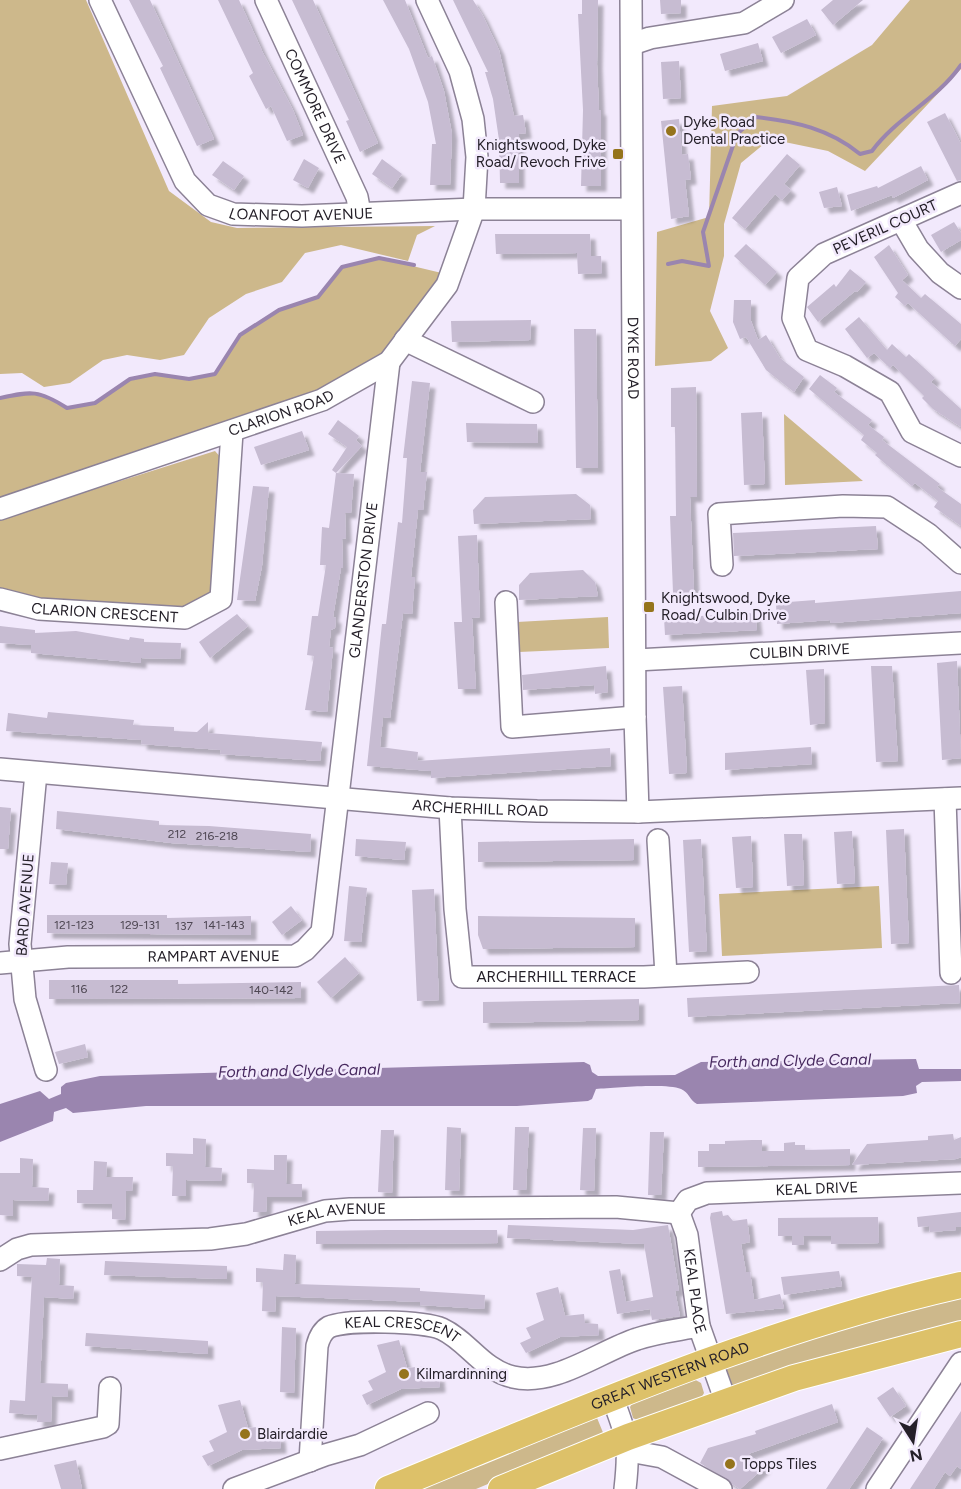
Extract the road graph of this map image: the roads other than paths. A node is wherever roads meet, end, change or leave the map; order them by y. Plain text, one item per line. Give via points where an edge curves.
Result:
1 (100, 0) edge
2 (266, 0) edge
3 (427, 0) edge
4 (631, 0) edge
5 (783, 0) edge
6 (632, 44) junction
7 (961, 193) edge
8 (474, 208) junction
9 (631, 209) junction
10 (360, 213) junction
11 (901, 220) junction
12 (961, 288) edge
13 (405, 340) junction
14 (389, 362) junction
15 (533, 402) dead end
16 (232, 432) junction
17 (961, 456) edge
18 (0, 509) edge
19 (961, 563) edge
20 (722, 566) dead end
21 (0, 599) edge
22 (506, 602) dead end
23 (961, 643) edge
24 (636, 660) junction
25 (635, 717) junction
26 (0, 769) edge
27 (36, 773) junction
28 (953, 798) edge
29 (339, 799) junction
30 (450, 808) junction
31 (638, 812) junction
32 (658, 840) dead end
33 (10, 961) edge
34 (748, 972) dead end
35 (951, 973) dead end
36 (666, 975) junction
37 (46, 1070) dead end
38 (961, 1183) edge
39 (680, 1213) junction
40 (0, 1260) edge
41 (961, 1285) edge
42 (699, 1326) junction
43 (961, 1334) edge
44 (710, 1359) junction
45 (961, 1363) edge
46 (110, 1388) dead end
47 (612, 1397) junction
48 (726, 1402) junction
49 (428, 1413) dead end
50 (628, 1444) junction
51 (0, 1449) edge
52 (310, 1461) junction
53 (234, 1489) edge
54 (388, 1489) edge
55 (501, 1489) edge
56 (625, 1489) edge
57 (721, 1489) edge
58 (877, 1489) edge

1 - 10 street, LOANFOOT AVENUE via 186,181 208,205 233,214
2 - 10 street, COMMORE DRIVE via 357,196
3 - 8 street via 460,71 473,119 477,157
4 - 6 street, DYKE ROAD
5 - 6 street via 744,22
6 - 9 street, DYKE ROAD
7 - 11 street, PEVERIL COURT
8 - 9 street, LOANFOOT AVENUE
8 - 10 street, LOANFOOT AVENUE
8 - 13 street, CLARION ROAD via 447,285
9 - 24 street, DYKE ROAD
11 - 12 street via 918,249 939,273
11 - 17 street, PEVERIL COURT via 824,254 798,278 792,318 807,350 890,392 912,432
13 - 14 street, CLARION ROAD
13 - 15 street
14 - 16 street, CLARION ROAD via 322,400
14 - 29 street, GLANDERSTON DRIVE
16 - 18 street, CLARION ROAD
16 - 21 street, CLARION CRESCENT via 221,599 185,618 39,609
19 - 20 street via 928,534 887,507 843,506 719,514
22 - 25 street via 512,727
23 - 24 street, CULBIN DRIVE
24 - 25 street, DYKE ROAD
25 - 31 street, DYKE ROAD
26 - 27 street, ARCHERHILL ROAD
27 - 29 street, ARCHERHILL ROAD
27 - 33 street, BARD AVENUE via 21,931
28 - 31 street, ARCHERHILL ROAD
28 - 35 street
29 - 30 street, ARCHERHILL ROAD
29 - 33 street, RAMPART AVENUE via 322,932 296,956
30 - 31 street, ARCHERHILL ROAD
30 - 36 street, ARCHERHILL TERRACE via 462,977
32 - 36 street
33 - 37 street, BARD AVENUE
34 - 36 street, ARCHERHILL TERRACE
38 - 39 street, KEAL DRIVE via 707,1193 688,1200
39 - 40 street, KEAL AVENUE via 616,1207 350,1209 301,1216 246,1234 210,1239 31,1245
39 - 42 street, KEAL PLACE via 687,1235
41 - 44 main road, GREAT WESTERN ROAD via 808,1326
42 - 44 street, KEAL PLACE
42 - 52 street, KEAL CRESCENT via 634,1340 579,1365 524,1379 491,1368 438,1327 370,1322 332,1326 322,1333 317,1346
43 - 48 main road via 794,1378
44 - 47 main road, GREAT WESTERN ROAD
44 - 48 street, KEAL PLACE
45 - 58 street
46 - 51 street via 108,1424 103,1427
47 - 50 street
47 - 54 main road, GREAT WESTERN ROAD
48 - 50 main road
49 - 52 street via 360,1445
50 - 55 main road
50 - 56 street
50 - 57 street via 663,1456
52 - 53 street

